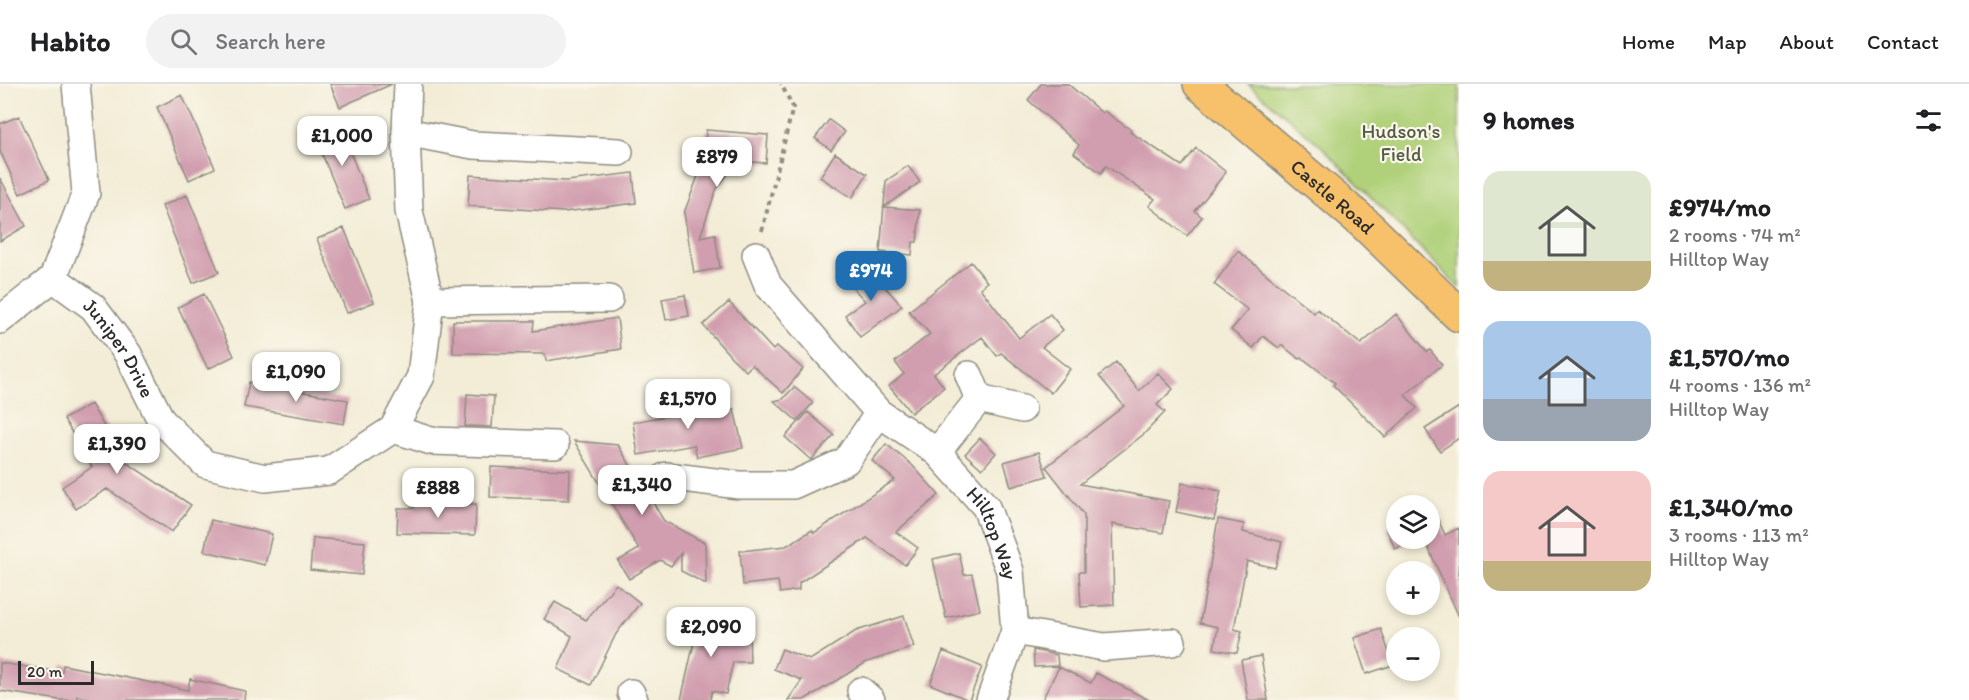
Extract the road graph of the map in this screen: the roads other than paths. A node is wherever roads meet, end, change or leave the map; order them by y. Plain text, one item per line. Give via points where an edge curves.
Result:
1 (76, 84) edge
2 (408, 84) edge
3 (1200, 84) edge
4 (406, 132) junction
5 (619, 152) dead end
6 (756, 255) road end
7 (53, 278) junction
8 (609, 299) dead end
9 (430, 301) junction
10 (1459, 315) edge
11 (0, 320) edge
12 (1022, 409) dead end
13 (879, 413) junction
14 (393, 429) junction
15 (555, 445) dead end
16 (937, 452) junction
17 (666, 476) dead end
18 (1015, 631) junction
19 (1172, 642) dead end
20 (990, 700) edge

1 - 7 street via 86,193
2 - 4 street, Juniper Drive
3 - 10 main road, Castle Road via 1364,223
4 - 5 street via 473,146
4 - 9 street, Juniper Drive via 409,211
6 - 13 street, Hilltop Way via 768,285
7 - 11 street
7 - 14 street, Juniper Drive via 93,307 128,354 161,420 205,464 265,478 329,471
8 - 9 street
9 - 14 street, Juniper Drive via 421,376
12 - 16 street via 974,387
13 - 16 street, Hilltop Way
13 - 17 street via 846,461 793,485 739,485
14 - 15 street via 431,441
16 - 18 street, Hilltop Way via 986,507 1010,571
18 - 19 street via 1104,647
18 - 20 street, Hilltop Way

